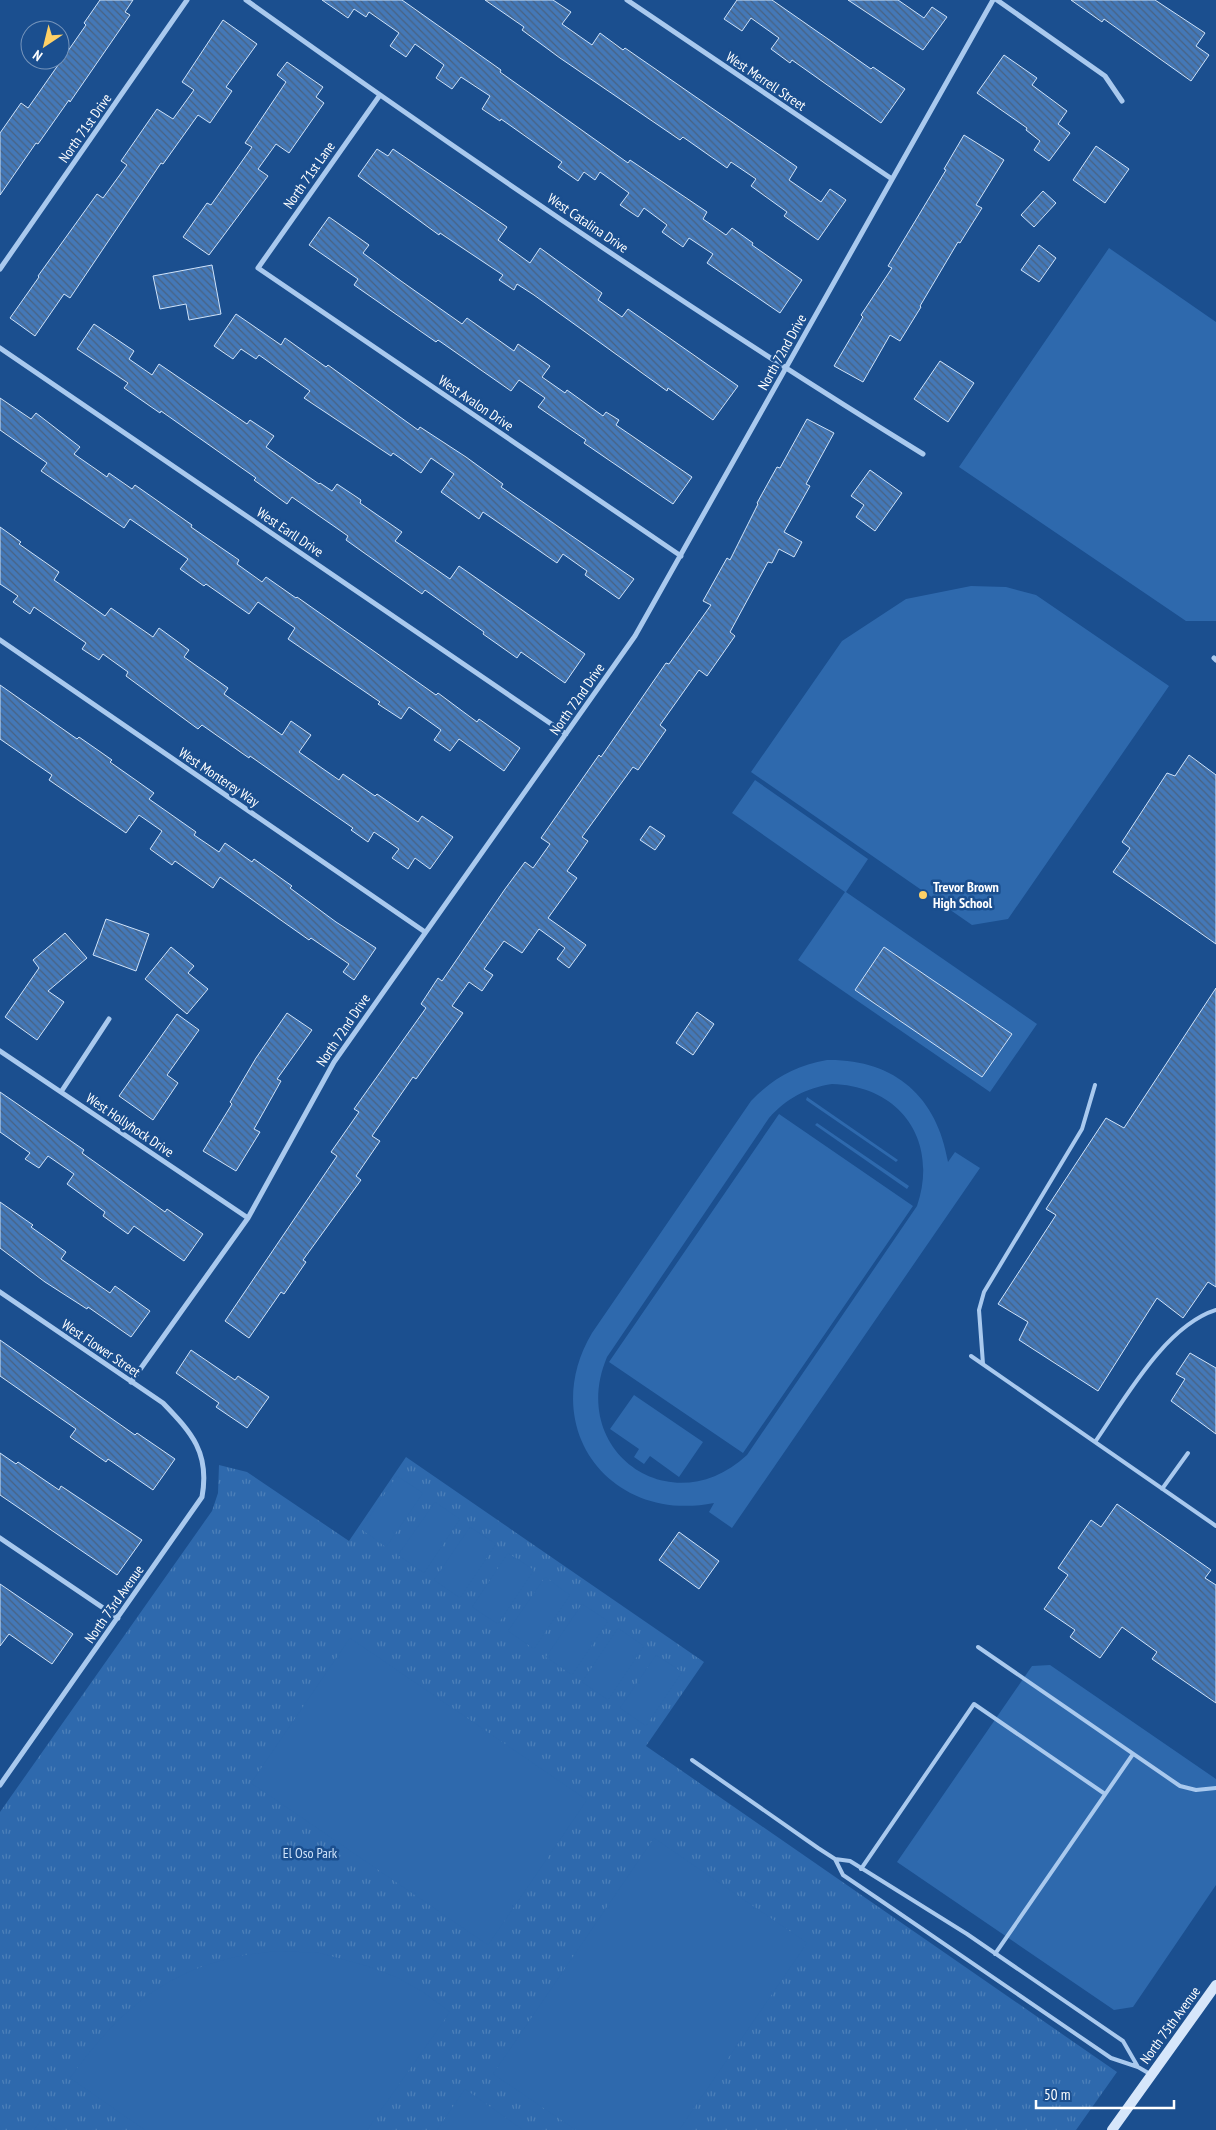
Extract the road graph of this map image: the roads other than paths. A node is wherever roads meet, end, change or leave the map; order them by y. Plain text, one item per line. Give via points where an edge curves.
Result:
1 (188, 0) edge
2 (246, 0) edge
3 (627, 0) edge
4 (995, 0) edge
5 (380, 95) junction
6 (1122, 101) dead end
7 (892, 179) junction
8 (258, 268) joint
9 (0, 269) edge
10 (0, 348) edge
11 (786, 370) junction
12 (923, 454) dead end
13 (681, 556) junction
14 (0, 640) edge
15 (566, 734) junction
16 (425, 932) junction
17 (109, 1019) dead end
18 (0, 1051) edge
19 (1095, 1084) dead end
20 (61, 1092) junction
21 (248, 1218) junction
22 (0, 1292) edge
23 (1216, 1310) edge
24 (971, 1356) dead end
25 (983, 1364) junction
26 (132, 1382) junction
27 (186, 1426) joint
28 (1095, 1442) junction
29 (1188, 1453) dead end
30 (1162, 1489) junction
31 (1216, 1526) edge
32 (0, 1538) edge
33 (118, 1618) junction
34 (978, 1647) dead end
35 (1133, 1754) junction
36 (692, 1760) dead end
37 (0, 1785) edge
38 (1216, 1788) edge
39 (1105, 1794) junction
40 (835, 1859) junction
41 (862, 1869) junction
42 (995, 1954) junction
43 (1216, 1985) edge
44 (1138, 2067) junction
45 (1152, 2075) junction
46 (1112, 2130) edge

1 - 9 street, North 71st Drive
2 - 5 street, West Catalina Drive
3 - 7 street, West Merrell Street
4 - 6 street via 1105,76
4 - 7 street, North 72nd Drive
5 - 8 street, North 71st Lane
5 - 11 street, West Catalina Drive
7 - 11 street, North 72nd Drive
8 - 13 street, West Avalon Drive
10 - 15 street, West Earll Drive
11 - 12 street, West Catalina Drive
11 - 13 street, North 72nd Drive
13 - 15 street, North 72nd Drive via 635,636
14 - 16 street, West Monterey Way
15 - 16 street, North 72nd Drive
16 - 21 street, North 72nd Drive via 334,1062
17 - 20 street
18 - 20 street, West Hollyhock Drive
19 - 25 lane via 1082,1129 984,1292 979,1310
20 - 21 street, West Hollyhock Drive
21 - 26 street, North 72nd Drive
22 - 26 street, West Flower Street
23 - 28 lane via 1203,1314 1167,1343
24 - 25 lane
25 - 28 lane
26 - 27 street, West Flower Street via 163,1403
27 - 33 street, North 73rd Avenue via 204,1461 202,1497
28 - 30 lane
29 - 30 lane
30 - 31 lane
32 - 33 street
33 - 37 street, North 73rd Avenue
34 - 35 lane
35 - 38 lane via 1180,1786 1196,1790
35 - 39 lane
36 - 40 lane
39 - 41 lane via 974,1704
39 - 42 lane
40 - 41 lane via 850,1861
40 - 44 lane via 843,1875 1111,2058
41 - 42 lane
42 - 44 lane via 1123,2041
43 - 45 main road, North 75th Avenue
44 - 45 lane
45 - 46 main road, North 75th Avenue

